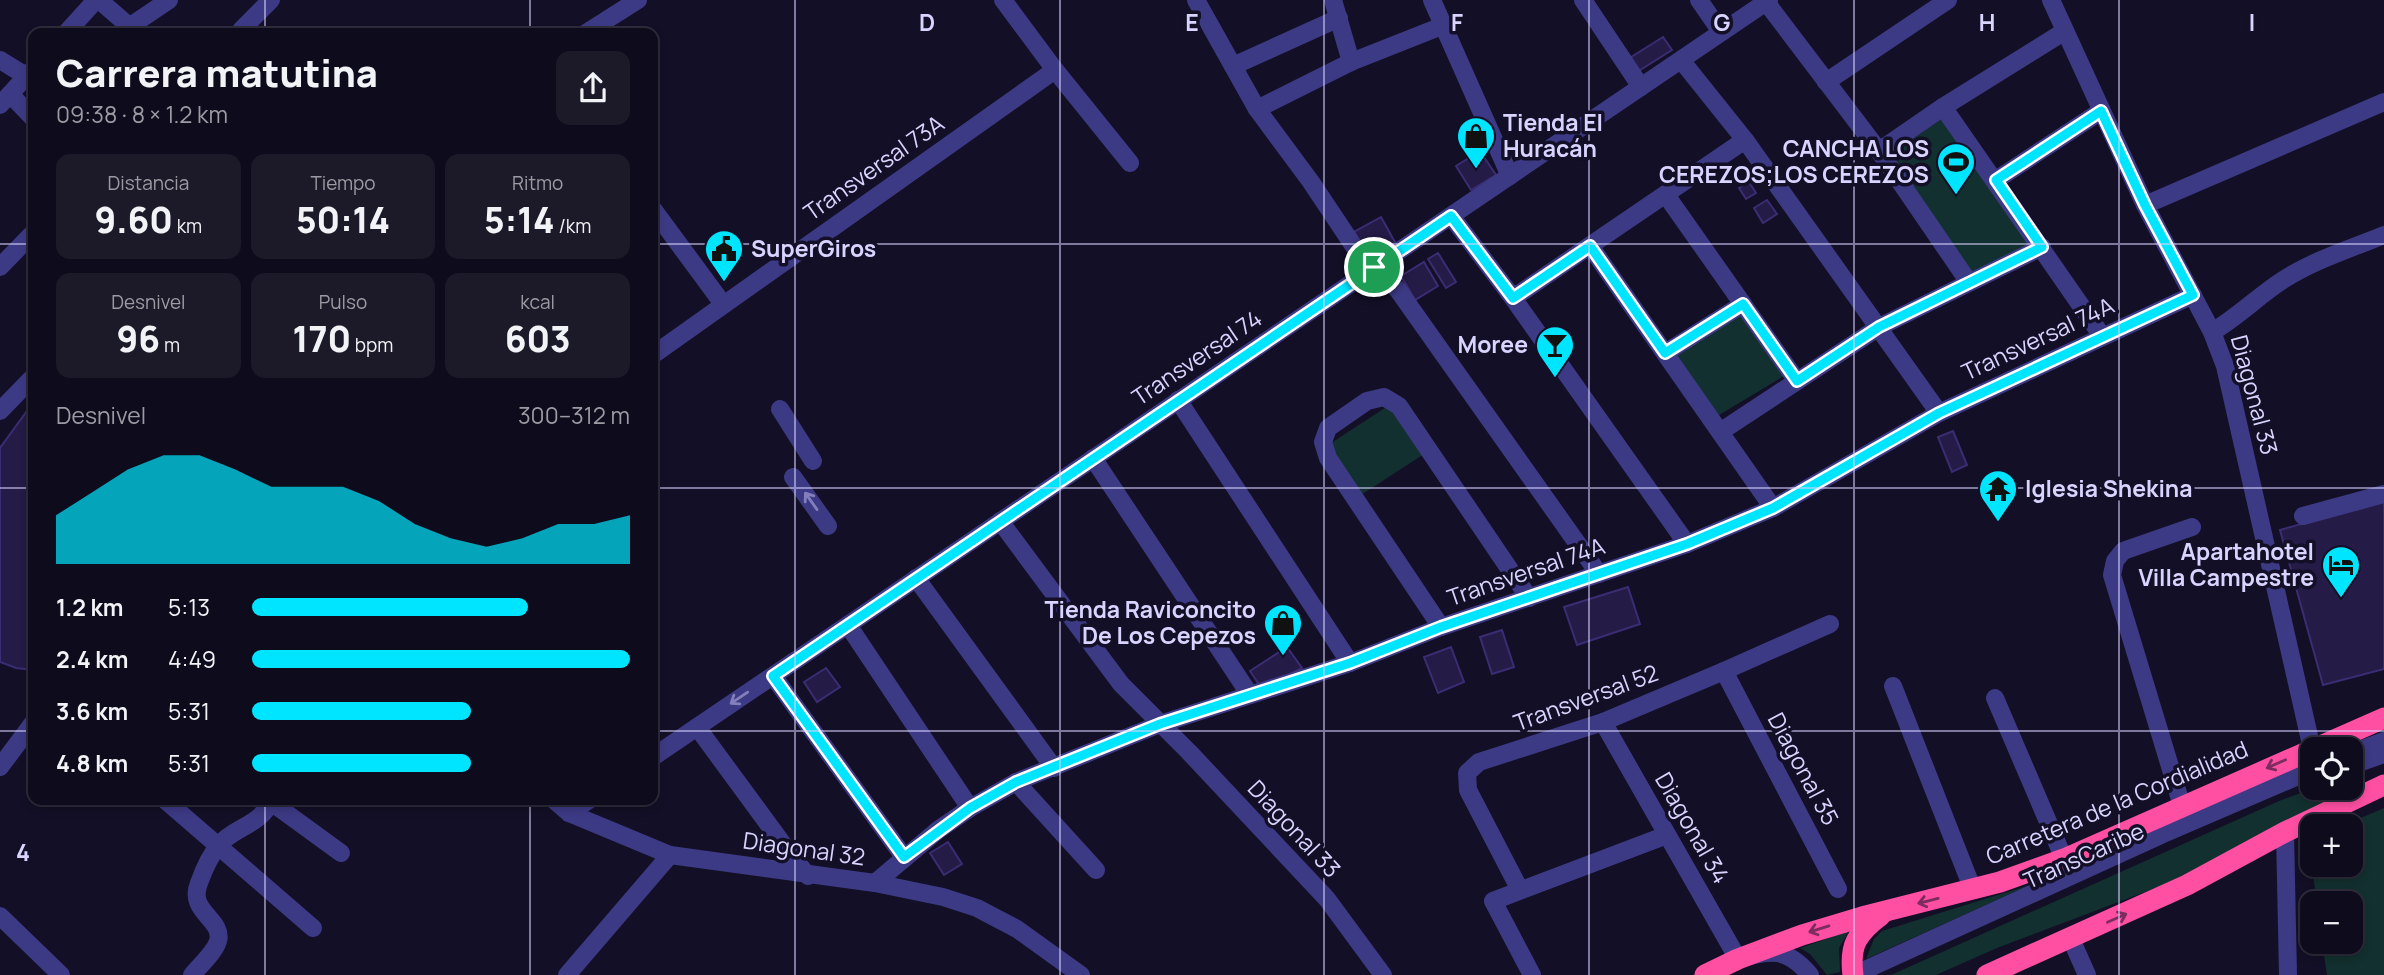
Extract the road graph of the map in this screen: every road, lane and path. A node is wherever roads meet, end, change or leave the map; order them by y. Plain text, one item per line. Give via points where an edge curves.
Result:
1 (97, 0) edge
2 (169, 0) edge
3 (271, 0) edge
4 (638, 0) edge
5 (1003, 0) edge
6 (1196, 0) edge
7 (1333, 0) edge
8 (1432, 0) edge
9 (1583, 0) edge
10 (1699, 0) edge
11 (1948, 0) edge
12 (2051, 0) edge
13 (1768, 1) edge
14 (1339, 18) junction
15 (1442, 26) junction
16 (71, 28) edge
17 (131, 28) edge
18 (135, 28) edge
19 (243, 28) edge
20 (594, 28) edge
21 (2064, 31) junction
22 (1721, 32) junction
23 (0, 60) edge
24 (1681, 60) junction
25 (1351, 62) junction
26 (1233, 66) junction
27 (1055, 70) junction
28 (28, 71) edge
29 (28, 74) edge
30 (1826, 82) junction
31 (1641, 87) junction
32 (5, 100) edge
33 (2384, 102) edge
34 (1943, 107) junction
35 (1257, 109) junction
36 (2101, 111) junction
37 (28, 115) edge
38 (1745, 140) junction
39 (1879, 151) junction
40 (1130, 163) dead end
41 (1510, 176) junction
42 (1996, 180) junction
43 (1666, 195) junction
44 (2145, 205) junction
45 (658, 216) edge
46 (1451, 216) junction
47 (2384, 235) edge
48 (28, 238) edge
49 (1590, 246) junction
50 (2042, 247) junction
51 (0, 267) edge
52 (1374, 267) junction
53 (1968, 281) junction
54 (2193, 295) junction
55 (1513, 298) junction
56 (723, 304) junction
57 (1743, 304) junction
58 (1879, 327) junction
59 (2212, 332) junction
60 (2102, 336) junction
61 (658, 351) edge
62 (1665, 353) junction
63 (1797, 381) junction
64 (28, 382) edge
65 (1178, 400) junction
66 (780, 409) dead end
67 (0, 411) edge
68 (1939, 413) junction
69 (1720, 432) junction
70 (1093, 458) junction
71 (813, 461) dead end
72 (793, 477) dead end
73 (2384, 494) edge
74 (1773, 508) junction
75 (2303, 516) dead end
76 (1000, 521) junction
77 (828, 526) dead end
78 (2192, 527) dead end
79 (1687, 544) junction
80 (1599, 574) junction
81 (916, 578) junction
82 (1529, 598) junction
83 (1830, 624) dead end
84 (848, 625) junction
85 (1441, 627) junction
86 (1350, 663) junction
87 (1724, 671) junction
88 (773, 676) junction
89 (1893, 686) dead end
90 (1250, 695) junction
91 (1995, 698) dead end
92 (2384, 718) edge
93 (1602, 722) junction
94 (1160, 724) junction
95 (697, 727) junction
96 (28, 730) edge
97 (2309, 737) edge
98 (2340, 737) edge
99 (2384, 741) edge
100 (2363, 749) edge
101 (658, 754) edge
102 (2300, 754) edge
103 (2384, 754) edge
104 (2363, 761) edge
105 (0, 767) edge
106 (1054, 768) junction
107 (2300, 775) edge
108 (1016, 782) junction
109 (2384, 785) edge
110 (2300, 787) edge
111 (171, 805) edge
112 (269, 805) edge
113 (276, 805) edge
114 (560, 805) edge
115 (581, 805) edge
116 (2182, 806) junction
117 (970, 808) junction
118 (569, 813) junction
119 (2285, 832) junction
120 (1667, 835) junction
121 (219, 845) junction
122 (341, 853) dead end
123 (670, 855) junction
124 (904, 857) junction
125 (2064, 859) junction
126 (1096, 870) dead end
127 (808, 876) junction
128 (875, 883) junction
129 (1838, 889) dead end
130 (1520, 890) junction
131 (1973, 890) junction
132 (1885, 911) junction
133 (0, 916) edge
134 (313, 928) dead end
135 (2071, 939) junction
136 (1738, 959) junction
137 (61, 975) edge
138 (192, 975) edge
139 (568, 975) edge
140 (1081, 975) edge
141 (1383, 975) edge
142 (1532, 975) edge
143 (1706, 975) edge
144 (1810, 975) edge
145 (1854, 975) edge
146 (1877, 975) edge
147 (1987, 975) edge
148 (2087, 975) edge
149 (2288, 975) edge

1 - 16 street
1 - 17 street
2 - 18 street
3 - 19 street
4 - 20 street
5 - 27 street
6 - 26 street
7 - 14 street
8 - 15 street
9 - 31 street
10 - 22 street
11 - 30 street
12 - 21 street, Diagonal 33
13 - 22 street, Transversal 74
13 - 30 street
14 - 25 street
14 - 26 street
15 - 25 street
15 - 41 street
21 - 34 street
21 - 36 street, Diagonal 33
22 - 24 street, Transversal 74
23 - 28 street
24 - 31 street, Transversal 74
24 - 38 street
25 - 35 street
26 - 35 street
27 - 40 street
27 - 56 street, Transversal 73A
29 - 32 street
30 - 39 street
31 - 41 street, Transversal 74
32 - 37 street
33 - 44 street
34 - 39 street
34 - 42 street
35 - 52 street via 1357,251
36 - 42 street
36 - 44 street, Diagonal 33
38 - 43 street
38 - 58 street
39 - 53 street
41 - 46 street, Transversal 74
42 - 50 street
43 - 49 street
43 - 57 street
44 - 54 street, Diagonal 33
45 - 56 street
46 - 52 street, Transversal 74
46 - 55 street
47 - 59 street via 2286,278
48 - 51 street
49 - 55 street
49 - 62 street
50 - 53 street
50 - 60 street
52 - 65 street, Transversal 74
52 - 80 street via 1398,290
53 - 58 street
54 - 59 street, Diagonal 33
54 - 60 street, Transversal 74A
55 - 79 street
56 - 61 street, Transversal 73A
57 - 62 street
57 - 63 street
58 - 63 street
58 - 68 street
59 - 97 street, Diagonal 33 via 2225,366
60 - 68 street, Transversal 74A
62 - 69 street
63 - 69 street
64 - 67 street
65 - 70 street, Transversal 74
65 - 86 street
66 - 71 street
68 - 74 street, Transversal 74A
69 - 74 street
70 - 76 street, Transversal 74
70 - 90 street
77 -> 72 street
73 - 75 street
74 - 79 street, Transversal 74A
76 - 81 street, Transversal 74
76 - 94 street, Diagonal 33 via 1121,684
78 - 116 street via 2123,551 2112,575
79 - 80 street, Transversal 74A
80 - 82 street, Transversal 74A
81 - 84 street, Transversal 74
81 - 106 street
82 - 85 street, Transversal 74A
82 - 85 street via 1399,406 1384,397 1367,401 1328,428 1323,442 1328,458
83 - 87 street, Transversal 52
84 - 88 street, Transversal 74
84 - 117 street
85 - 86 street, Transversal 74A
86 - 90 street, Transversal 74A
87 - 93 street, Transversal 52
87 - 129 street, Diagonal 35
88 -> 95 street, Transversal 74
88 - 124 street
89 - 131 street
90 - 94 street, Transversal 74A
91 - 125 street
92 - 98 highway, Carretera de la Cordialidad
93 - 120 street, Diagonal 34
93 - 130 street, Transversal 52 via 1479,762 1467,773 1468,790
94 - 106 street, Transversal 74A
94 - 141 street, Diagonal 33 via 1327,899
95 - 101 street, Transversal 74
95 - 127 street
96 - 105 street
99 - 100 street
102 -> 116 highway, Carretera de la Cordialidad
103 - 104 street
106 - 108 street, Transversal 74A
107 - 145 street, TransCaribe
108 - 117 street, Transversal 74A
108 - 126 street
109 - 119 highway
110 - 146 street, TransCaribe
111 - 121 street
112 - 121 street via 262,816
113 - 122 street
114 - 118 street, Diagonal 32
115 - 118 street
116 - 125 highway, Carretera de la Cordialidad
117 - 124 street, Transversal 74A
118 - 123 street, Diagonal 32
135 -> 119 highway via 2187,886
119 - 149 street
120 - 130 street
120 - 136 street, Diagonal 34
121 - 134 street
121 - 138 street via 196,892 197,904 218,930 219,938
123 - 127 street, Diagonal 32
123 - 139 street
124 - 128 street, Transversal 74A
125 - 131 highway, Carretera de la Cordialidad
127 - 128 street, Diagonal 32
128 - 140 street, Diagonal 32 via 977,908 1017,929
130 - 142 street via 1493,901
131 -> 132 highway, Carretera de la Cordialidad
132 -> 136 highway, Carretera de la Cordialidad
132 - 145 highway via 1862,930 1854,944
133 - 137 street
135 - 147 highway
135 - 148 street
136 - 143 highway, Carretera de la Cordialidad
136 - 144 street via 1765,951 1784,954

